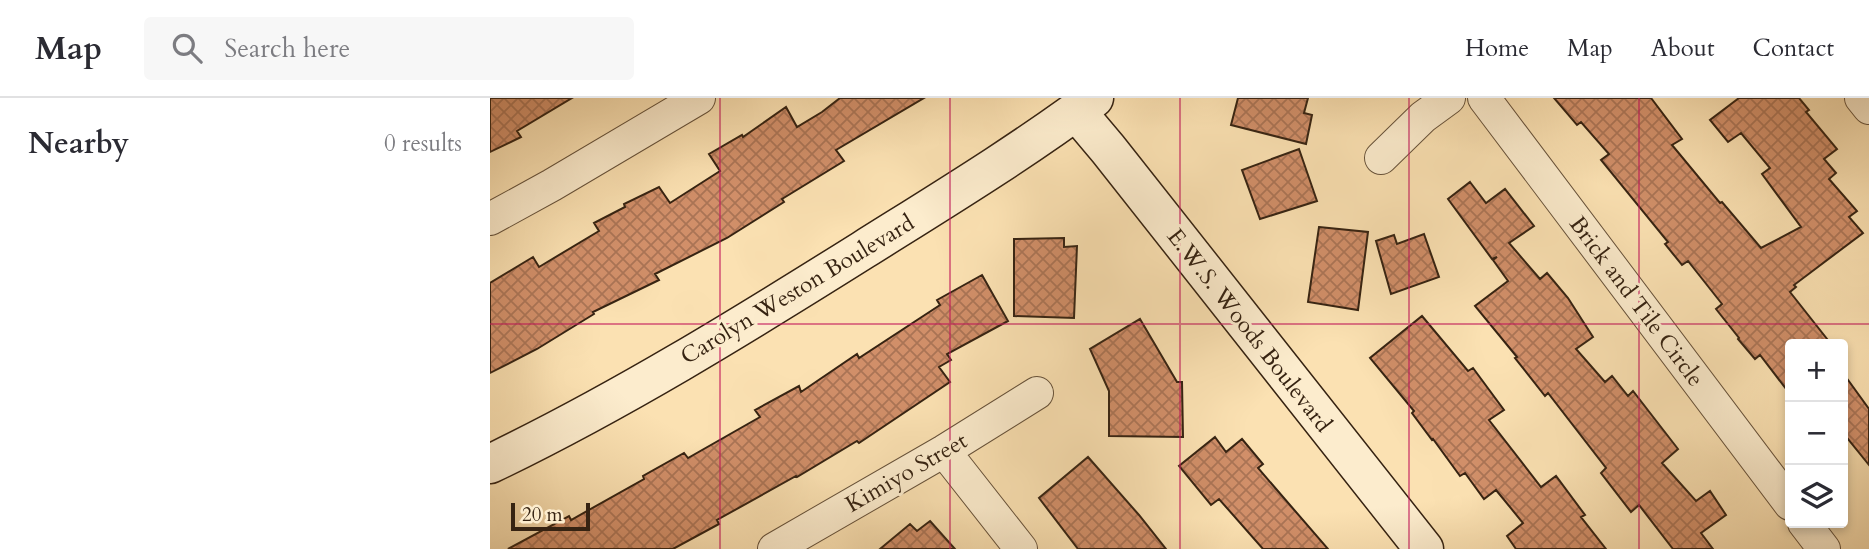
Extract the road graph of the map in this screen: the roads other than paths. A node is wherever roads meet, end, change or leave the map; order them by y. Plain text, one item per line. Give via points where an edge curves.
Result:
1 (699, 98) edge
2 (1449, 98) edge
3 (1484, 98) edge
4 (1861, 98) edge
5 (1073, 101) edge
6 (1869, 108) edge
7 (1381, 158) dead end
8 (490, 219) edge
9 (1037, 393) dead end
10 (944, 451) junction
11 (490, 464) edge
12 (1785, 497) edge
13 (1808, 528) edge
14 (774, 549) edge
15 (1021, 549) edge
16 (1423, 549) edge
17 (1824, 549) edge

1 - 8 street
2 - 7 street
3 - 12 street, Brick and Tile Circle
4 - 6 street
5 - 11 street, Carolyn Weston Boulevard via 950,195 803,288 620,396
5 - 16 street, E.W.S. Woods Boulevard
9 - 10 street, Kimiyo Street
10 - 14 street, Kimiyo Street
10 - 15 street
13 - 17 street

